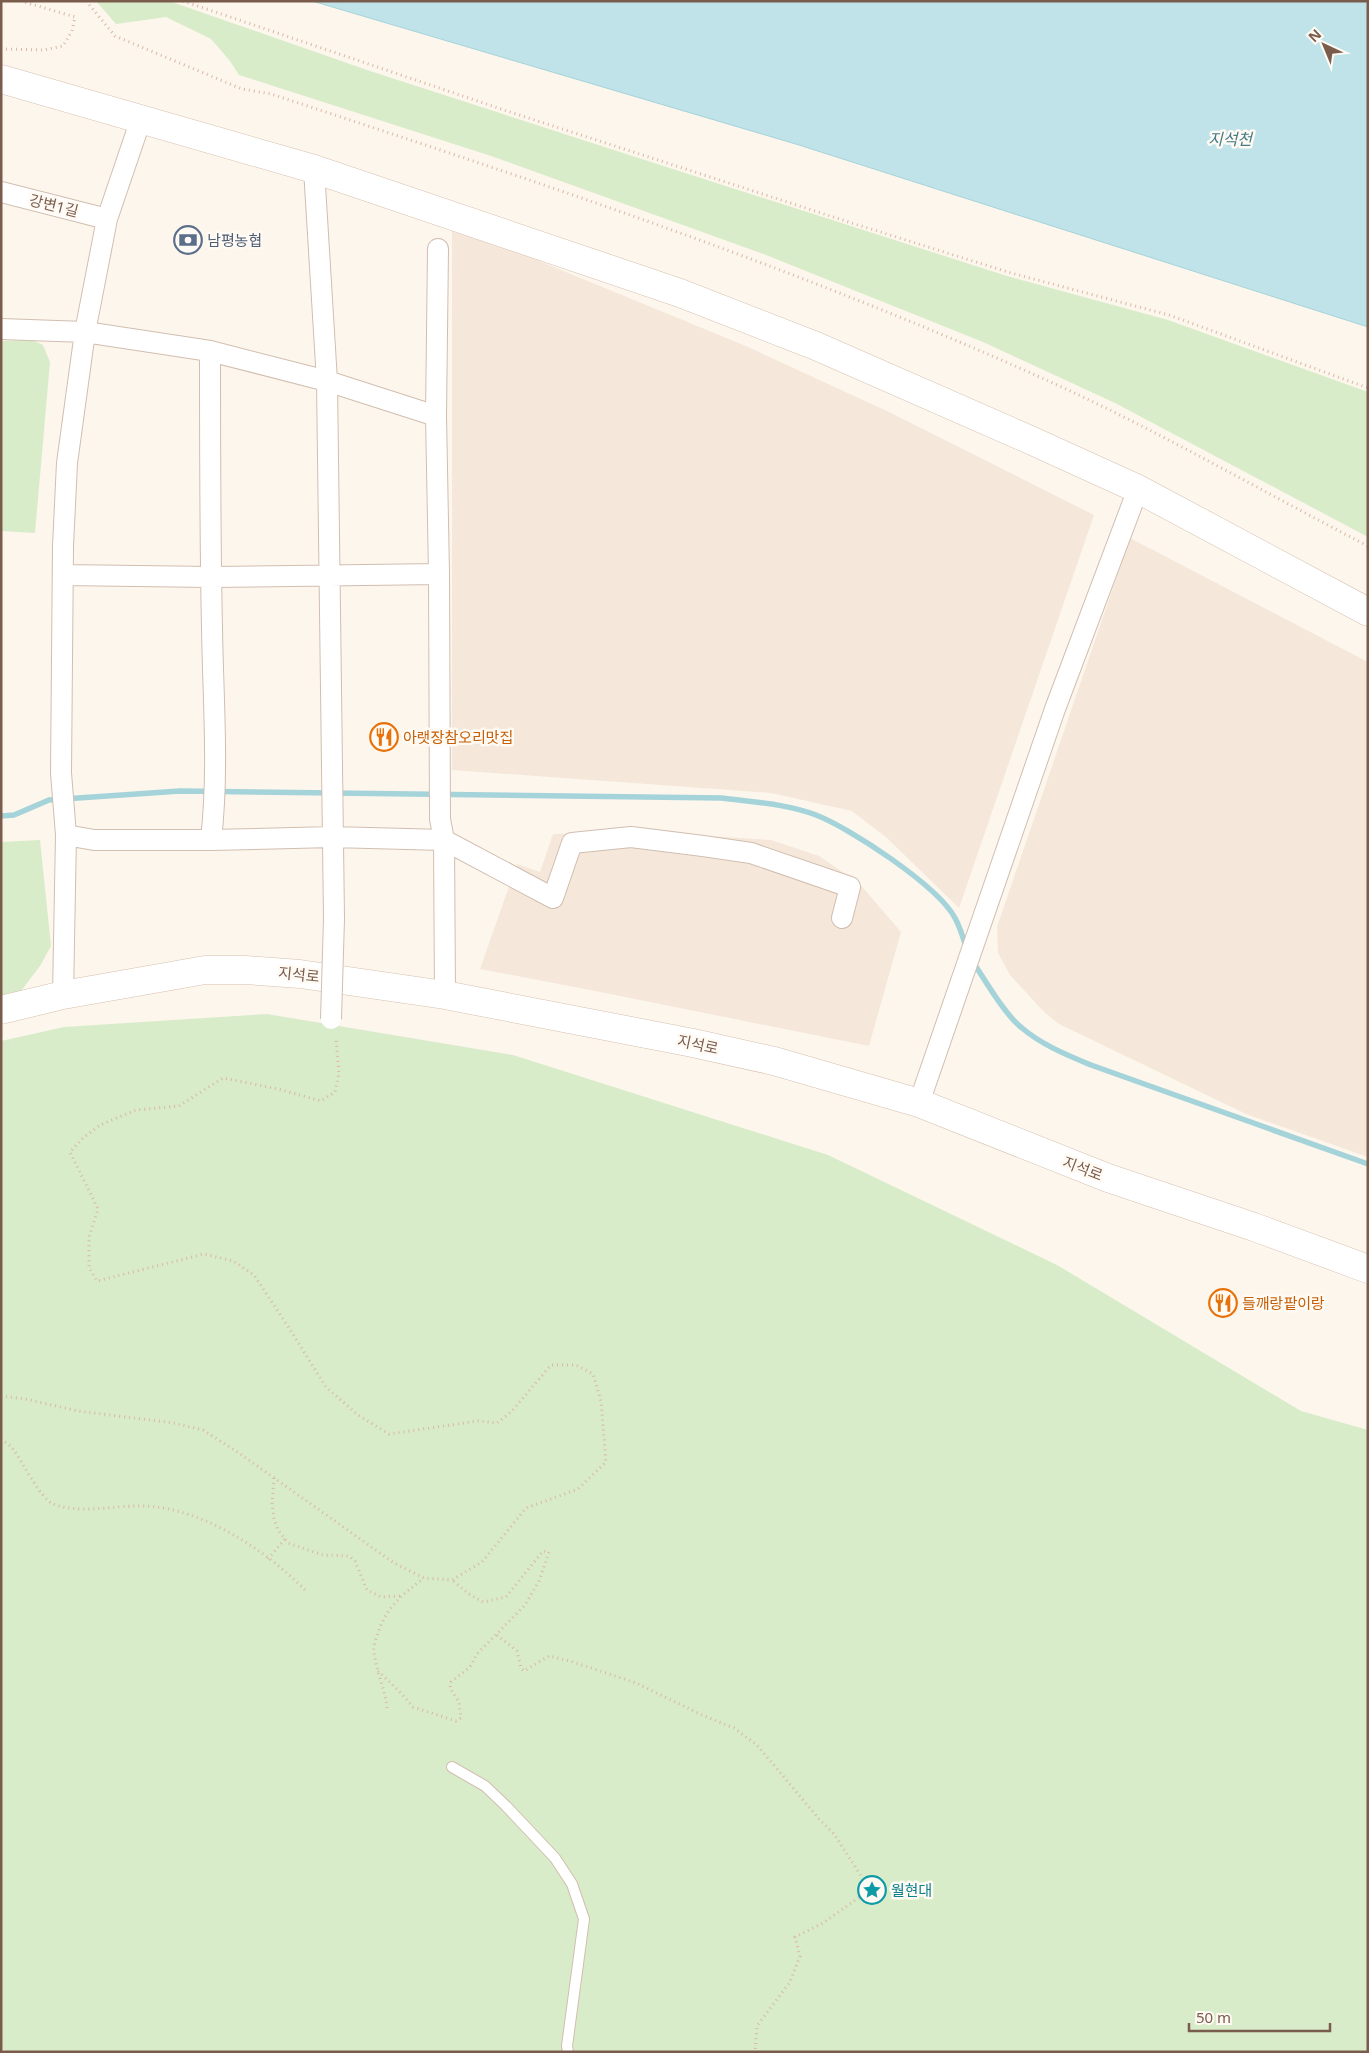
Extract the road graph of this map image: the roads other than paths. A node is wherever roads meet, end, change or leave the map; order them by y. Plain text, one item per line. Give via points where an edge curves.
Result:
1 (1, 80) edge
2 (141, 119) junction
3 (314, 170) junction
4 (1, 192) edge
5 (107, 219) junction
6 (438, 249) dead end
7 (1, 329) edge
8 (85, 332) junction
9 (210, 351) junction
10 (327, 381) junction
11 (436, 416) junction
12 (1138, 489) junction
13 (439, 574) junction
14 (63, 575) junction
15 (328, 576) junction
16 (210, 577) junction
17 (1368, 612) edge
18 (332, 829) junction
19 (66, 835) junction
20 (211, 840) junction
21 (444, 840) junction
22 (842, 918) dead end
23 (63, 995) junction
24 (444, 995) junction
25 (1, 1010) edge
26 (333, 1028) road end
27 (919, 1103) junction
28 (1368, 1269) edge
29 (452, 1767) dead end
30 (568, 2052) edge

1 - 2 street
2 - 3 street
2 - 5 street
3 - 10 street
3 - 12 street via 690,297 816,346
4 - 5 street, 강변1길
5 - 8 street
6 - 11 street
7 - 8 street
8 - 9 street
8 - 14 street via 67,463
9 - 10 street
9 - 16 street
10 - 11 street
10 - 15 street
11 - 13 street
12 - 17 street
12 - 27 street via 1055,709
13 - 15 street
13 - 21 street via 440,820
14 - 16 street
14 - 19 street via 61,773
15 - 16 street
15 - 18 street
16 - 20 street via 215,764
18 - 20 street
18 - 21 street
18 - 26 street, bridge
19 - 20 street via 94,840
19 - 23 street
21 - 22 street via 554,898 572,843 631,837 751,853 850,887
21 - 24 street
23 - 24 street, 지석로 via 205,970 235,970 300,974
23 - 25 street, 지석로
24 - 27 street, 지석로 via 774,1061
27 - 28 street, 지석로 via 1108,1178 1254,1226
29 - 30 lane via 485,1786 506,1806 556,1858 572,1884 584,1918

